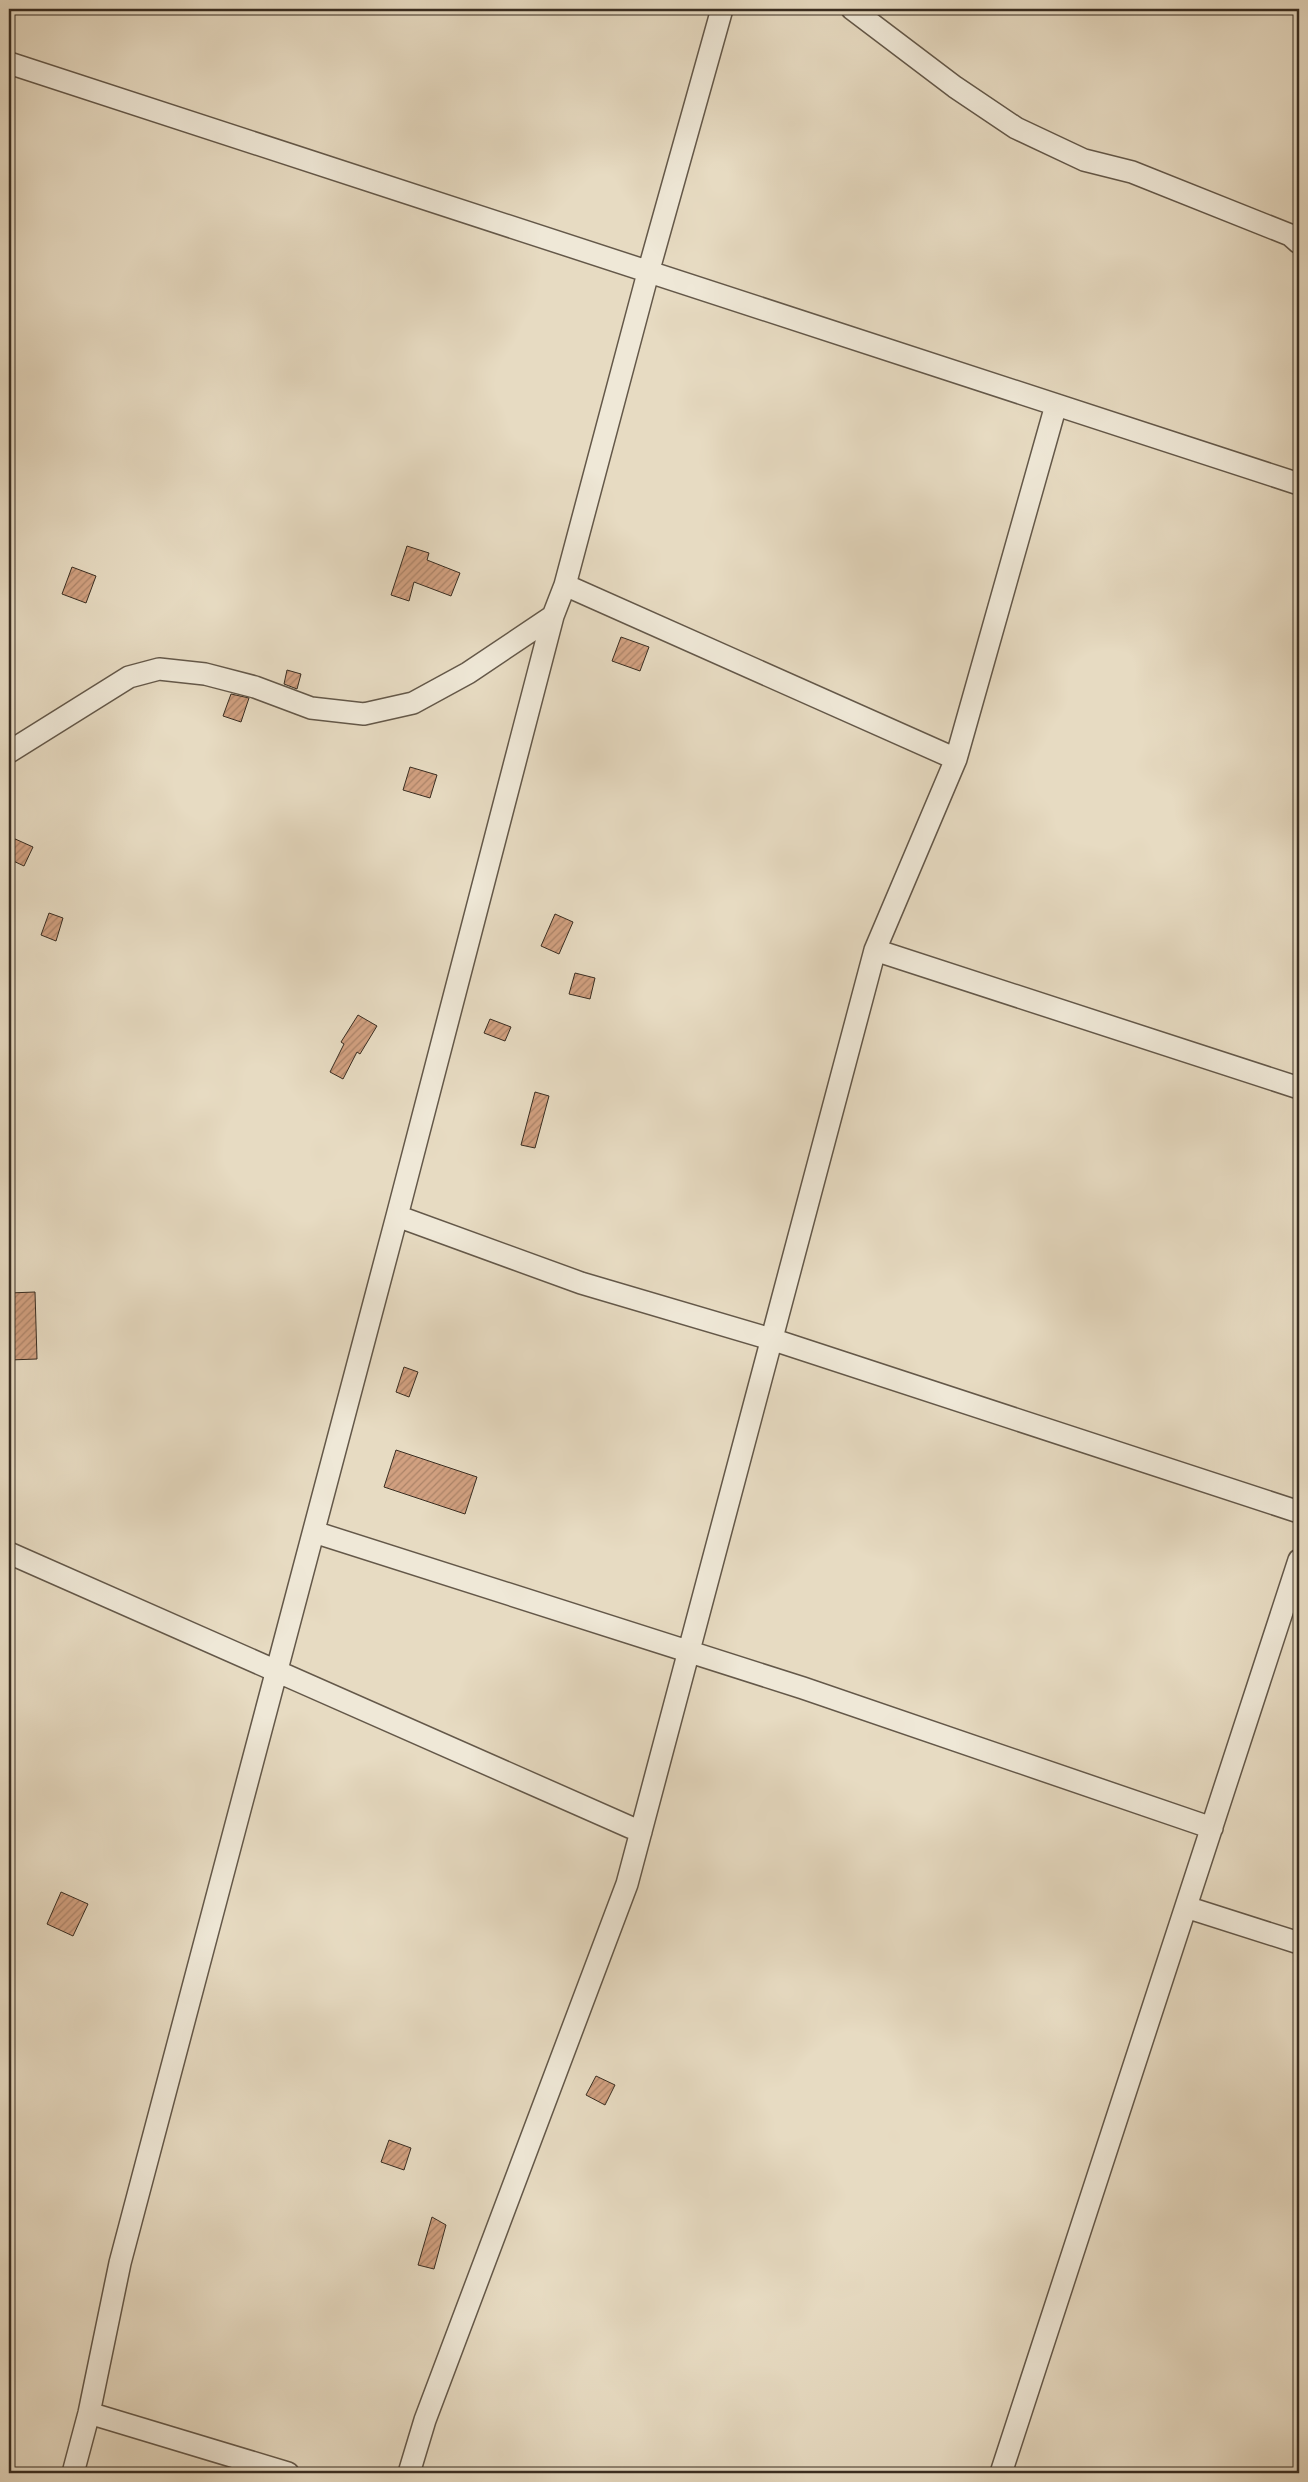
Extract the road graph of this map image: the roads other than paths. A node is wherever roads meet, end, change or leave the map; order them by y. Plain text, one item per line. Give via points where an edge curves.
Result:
1 (722, 9) edge
2 (852, 9) edge
3 (9, 63) edge
4 (1299, 243) edge
5 (648, 272) junction
6 (1056, 405) junction
7 (1299, 484) edge
8 (565, 584) junction
9 (554, 616) junction
10 (9, 752) edge
11 (956, 759) junction
12 (874, 950) junction
13 (1299, 1088) edge
14 (397, 1216) junction
15 (771, 1339) junction
16 (1299, 1512) edge
17 (314, 1532) junction
18 (9, 1553) edge
19 (1299, 1560) edge
20 (689, 1652) junction
21 (277, 1671) junction
22 (1212, 1828) junction
23 (641, 1832) junction
24 (1186, 1907) junction
25 (1299, 1943) edge
26 (89, 2414) junction
27 (73, 2473) edge
28 (288, 2473) edge
29 (409, 2473) edge
30 (1001, 2473) edge

1 - 5 street
2 - 4 street via 955,87 1016,128 1084,160 1132,172 1290,235
3 - 5 street
5 - 6 street
5 - 8 street
6 - 7 street
6 - 11 street
8 - 9 street
8 - 11 street
9 - 10 street via 468,673 413,703 364,714 311,708 255,687 205,674 159,669 129,677
9 - 14 street
11 - 12 street
12 - 13 street
12 - 15 street
14 - 15 street via 581,1283
14 - 17 street
15 - 16 street
15 - 20 street
17 - 20 street
17 - 21 street
18 - 21 street
19 - 22 street
20 - 22 street
20 - 23 street
21 - 23 street
21 - 26 street via 120,2263
22 - 24 street
23 - 29 street via 627,1884 424,2420
24 - 25 street
24 - 30 street
26 - 27 street
26 - 28 street

